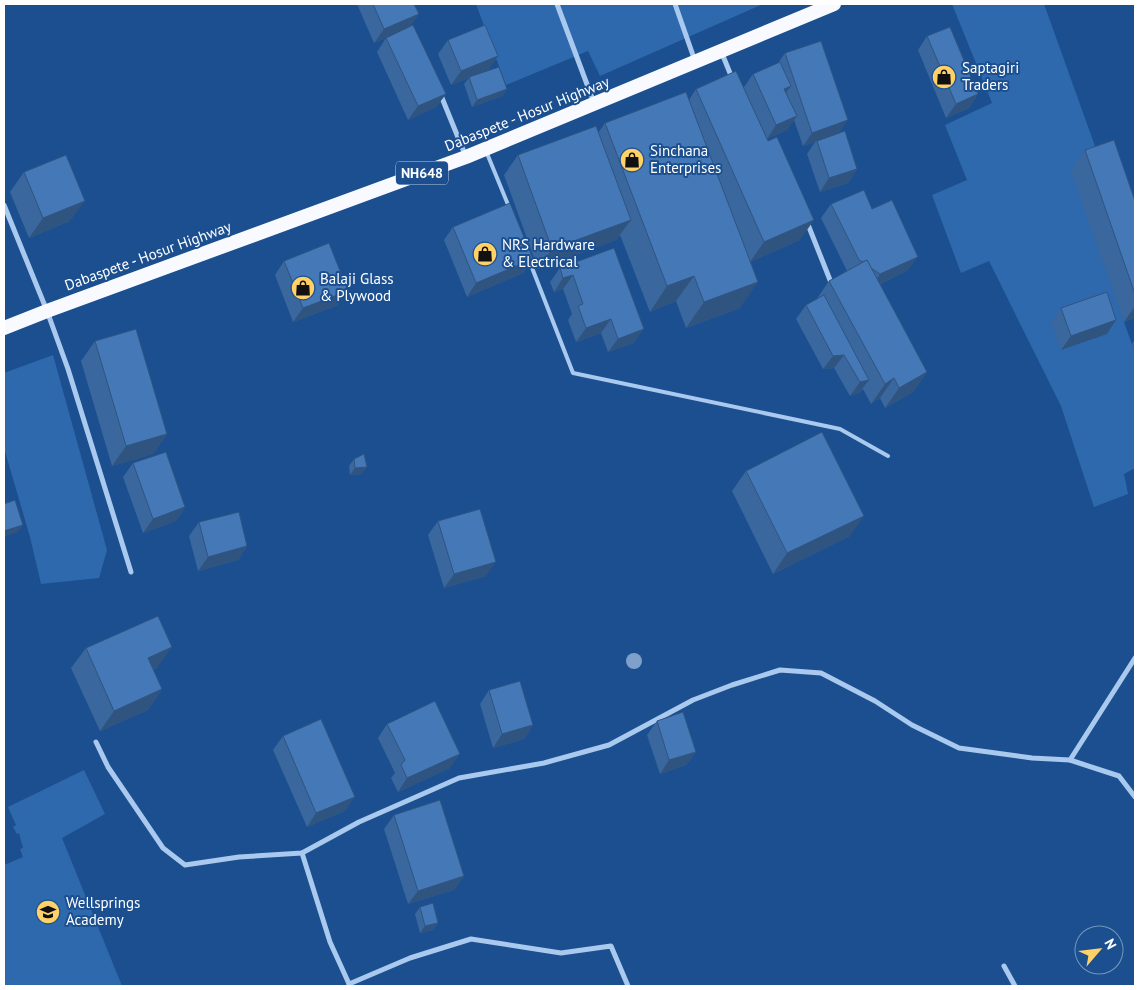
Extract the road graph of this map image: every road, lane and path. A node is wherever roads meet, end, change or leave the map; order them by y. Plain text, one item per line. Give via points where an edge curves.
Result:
1 (558, 4) edge
2 (676, 4) edge
3 (834, 4) edge
4 (721, 51) junction
5 (695, 62) junction
6 (437, 85) edge
7 (736, 88) edge
8 (594, 104) junction
9 (486, 149) junction
10 (466, 157) junction
11 (4, 205) edge
12 (511, 213) edge
13 (806, 219) edge
14 (528, 257) edge
15 (830, 280) edge
16 (47, 311) junction
17 (4, 328) edge
18 (888, 456) dead end
19 (131, 572) dead end
20 (1135, 658) edge
21 (96, 742) dead end
22 (1070, 760) junction
23 (1135, 797) edge
24 (302, 853) junction
25 (1004, 966) dead end
26 (350, 985) edge
27 (628, 986) edge
28 (1015, 986) edge

1 - 8 street
2 - 5 street
3 - 4 highway, Dabaspete - Hosur Highway / NH648
4 - 5 highway, Dabaspete - Hosur Highway / NH648
4 - 7 street
5 - 8 highway, Dabaspete - Hosur Highway / NH648
6 - 10 street
8 - 9 highway, Dabaspete - Hosur Highway / NH648
9 - 10 highway, Dabaspete - Hosur Highway / NH648
9 - 12 lane
10 - 16 highway, Dabaspete - Hosur Highway / NH648
11 - 16 street
13 - 15 street
14 - 18 lane via 573,373 840,429
16 - 17 highway, Dabaspete - Hosur Highway / NH648
16 - 19 street
20 - 22 street
21 - 24 street via 108,767 163,848 185,865 238,857
22 - 23 street via 1119,776
22 - 24 street via 959,748 821,673 780,670 693,700 609,746 544,763 459,778 359,822
24 - 26 street via 330,942
25 - 28 street
26 - 27 street via 410,958 471,940 561,953 610,946

